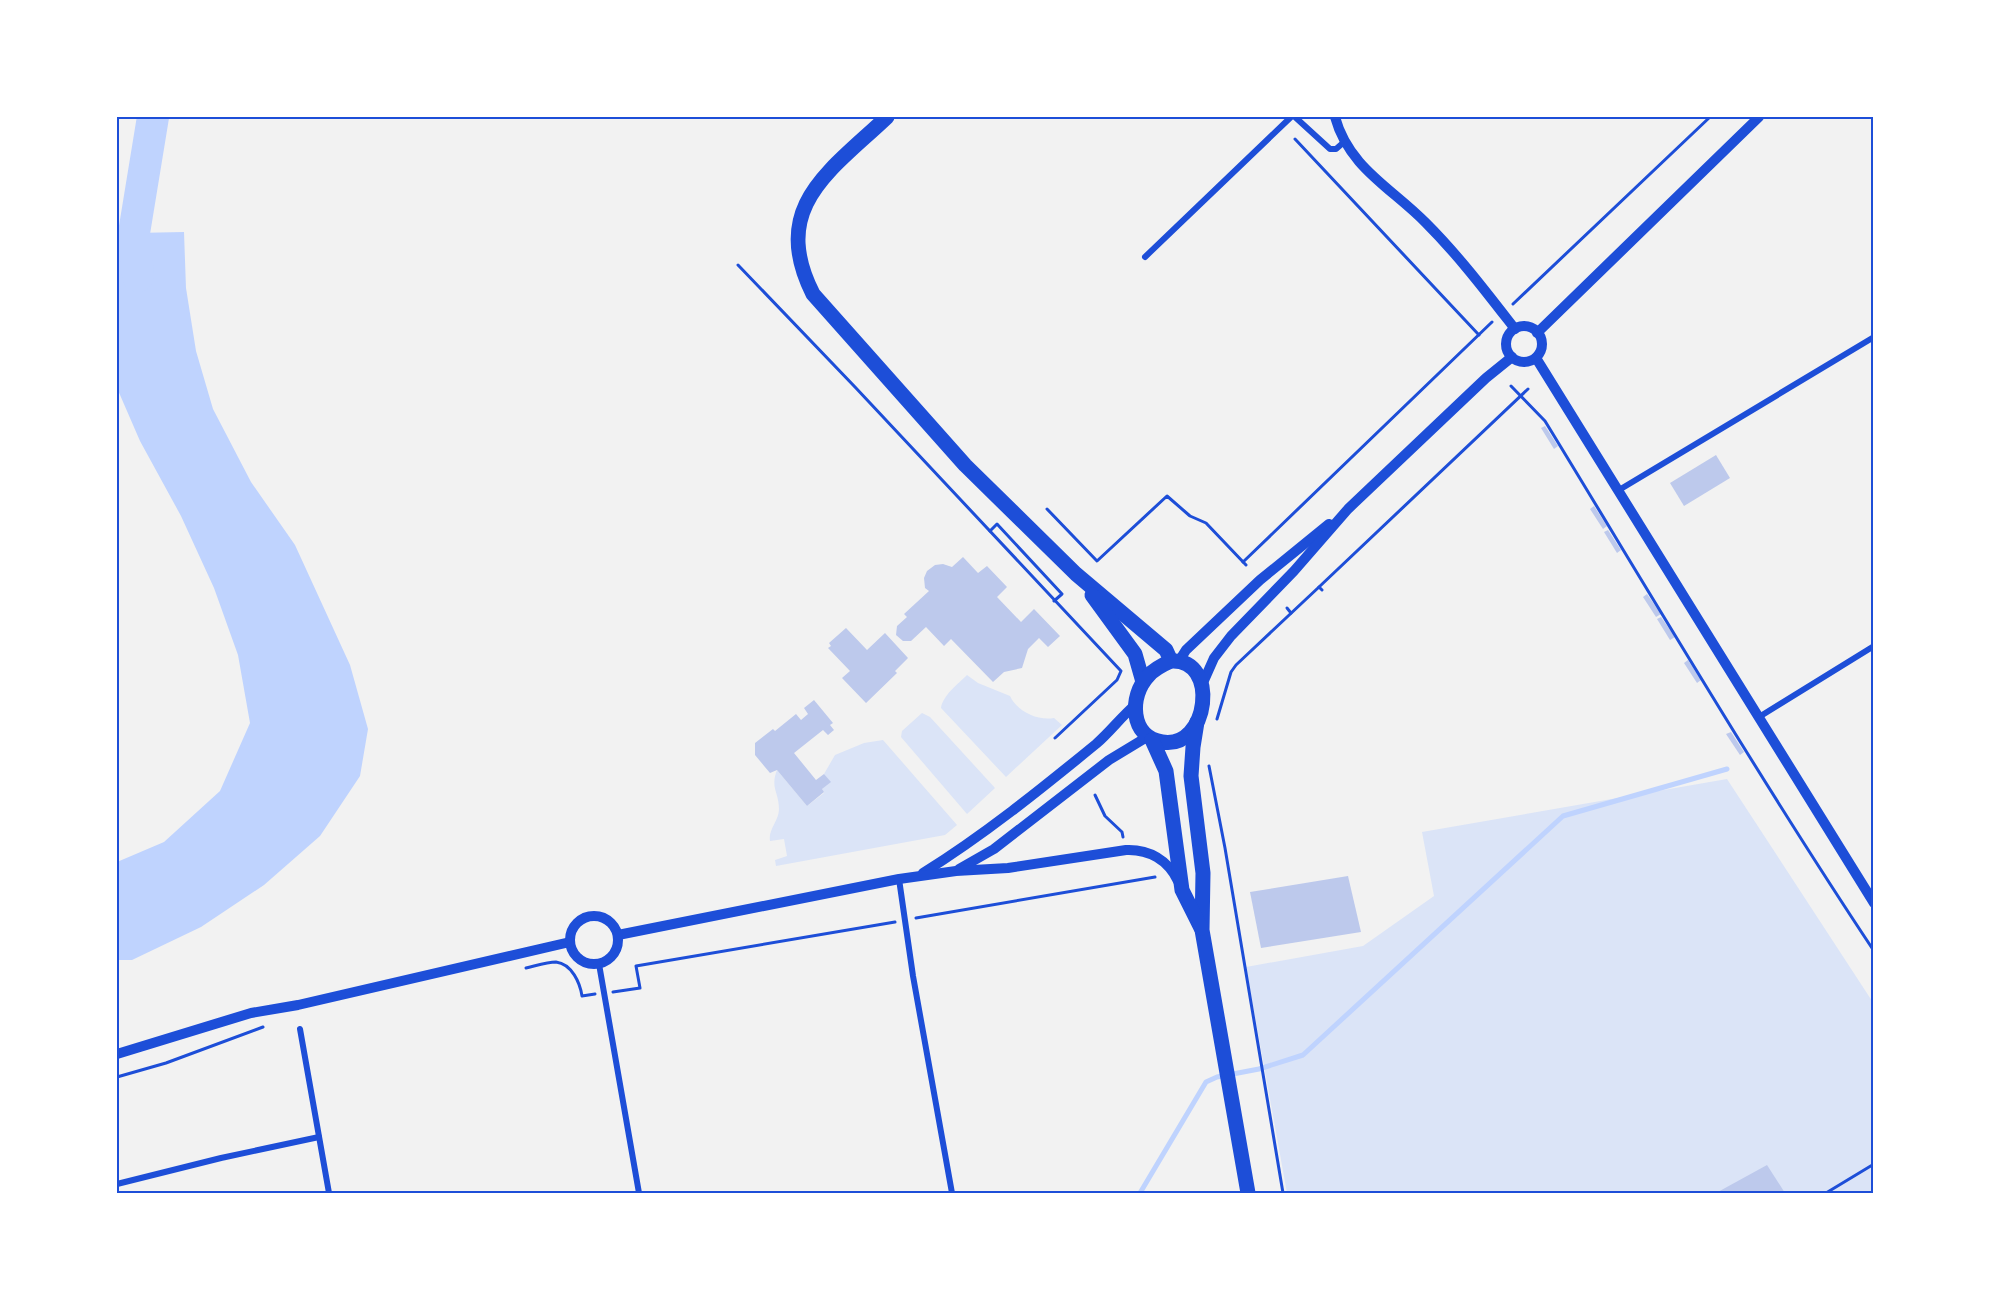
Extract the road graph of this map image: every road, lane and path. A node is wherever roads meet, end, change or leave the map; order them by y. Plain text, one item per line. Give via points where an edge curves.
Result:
1 (887, 117) edge
2 (1293, 117) edge
3 (1335, 117) edge
4 (1710, 117) edge
5 (1759, 117) edge
6 (1295, 139) dead end
7 (1344, 142) junction
8 (1145, 257) dead end
9 (738, 265) dead end
10 (1514, 303) dead end
11 (1490, 324) dead end
12 (1515, 329) junction
13 (1537, 333) junction
14 (1479, 335) junction
15 (1874, 337) edge
16 (1512, 357) junction
17 (1536, 358) junction
18 (1511, 386) dead end
19 (1528, 388) dead end
20 (1520, 396) junction
21 (1619, 490) junction
22 (1047, 509) dead end
23 (1348, 509) junction
24 (990, 531) junction
25 (1076, 574) junction
26 (1054, 601) junction
27 (1287, 608) dead end
28 (1291, 613) junction
29 (1874, 646) edge
30 (1175, 661) junction
31 (1143, 682) junction
32 (1202, 685) junction
33 (1135, 705) junction
34 (1759, 717) junction
35 (1216, 720) dead end
36 (1197, 722) junction
37 (1055, 738) dead end
38 (1150, 738) junction
39 (1208, 762) dead end
40 (1095, 795) dead end
41 (1124, 840) dead end
42 (956, 871) junction
43 (921, 875) junction
44 (1155, 877) dead end
45 (899, 879) junction
46 (1182, 890) junction
47 (1874, 903) edge
48 (905, 920) junction
49 (1202, 930) junction
50 (618, 935) junction
51 (570, 942) junction
52 (1874, 951) edge
53 (599, 964) junction
54 (522, 969) dead end
55 (640, 988) dead end
56 (582, 996) dead end
57 (267, 1025) dead end
58 (300, 1029) dead end
59 (117, 1054) edge
60 (117, 1077) edge
61 (319, 1137) junction
62 (1874, 1164) edge
63 (117, 1184) edge
64 (329, 1193) edge
65 (639, 1193) edge
66 (952, 1193) edge
67 (1248, 1193) edge
68 (1284, 1193) edge
69 (1826, 1193) edge

1 - 25 main road via 808,197 797,238 804,277 824,307 965,465
2 - 7 street via 1330,149
2 - 8 street
3 - 7 street
4 - 10 path
5 - 13 street
6 - 14 path
7 - 12 street via 1358,163 1426,222
9 - 24 path
11 - 14 path
12 - 13 street via 1529,327
12 - 16 street via 1506,345
13 - 17 street via 1542,343
14 - 22 path via 1245,564 1206,523 1190,516 1167,496 1097,561
15 - 21 street
16 - 17 street via 1526,362
16 - 23 street
17 - 21 street
18 - 20 path
19 - 20 path
20 - 28 path
20 - 52 path via 1545,421
21 - 34 street
23 - 30 street via 1260,580
23 - 32 street via 1230,636 1214,657
24 - 26 path
24 - 26 path via 997,524 1062,594
25 - 30 main road
25 - 31 main road via 1135,654
26 - 37 path via 1120,671 1117,680
27 - 28 path
28 - 35 path via 1236,665
29 - 34 street
30 - 31 main road via 1155,669
30 - 32 main road via 1193,669
31 - 33 main road
32 - 36 main road via 1204,696
33 - 38 main road via 1137,722
33 - 43 street via 1098,742
34 - 47 street
36 - 38 main road via 1180,739 1164,743
36 - 49 main road via 1191,776 1203,873
38 - 42 street via 1109,760 994,849
38 - 46 main road via 1166,771
39 - 68 path
40 - 41 path
42 - 43 street
42 - 46 street via 1008,868 1136,850 1160,859
43 - 45 street
44 - 48 path
45 - 48 street
45 - 50 street
46 - 49 main road
48 - 55 path via 636,966
48 - 66 street
49 - 67 main road
50 - 51 street via 611,922 602,916 591,916 576,924
50 - 53 street via 616,952
51 - 53 street via 573,953 582,962
51 - 59 street via 251,1013
53 - 65 street
54 - 56 path via 556,962 566,966 580,984
57 - 60 path
58 - 61 street
61 - 63 street
61 - 64 street
62 - 69 path

